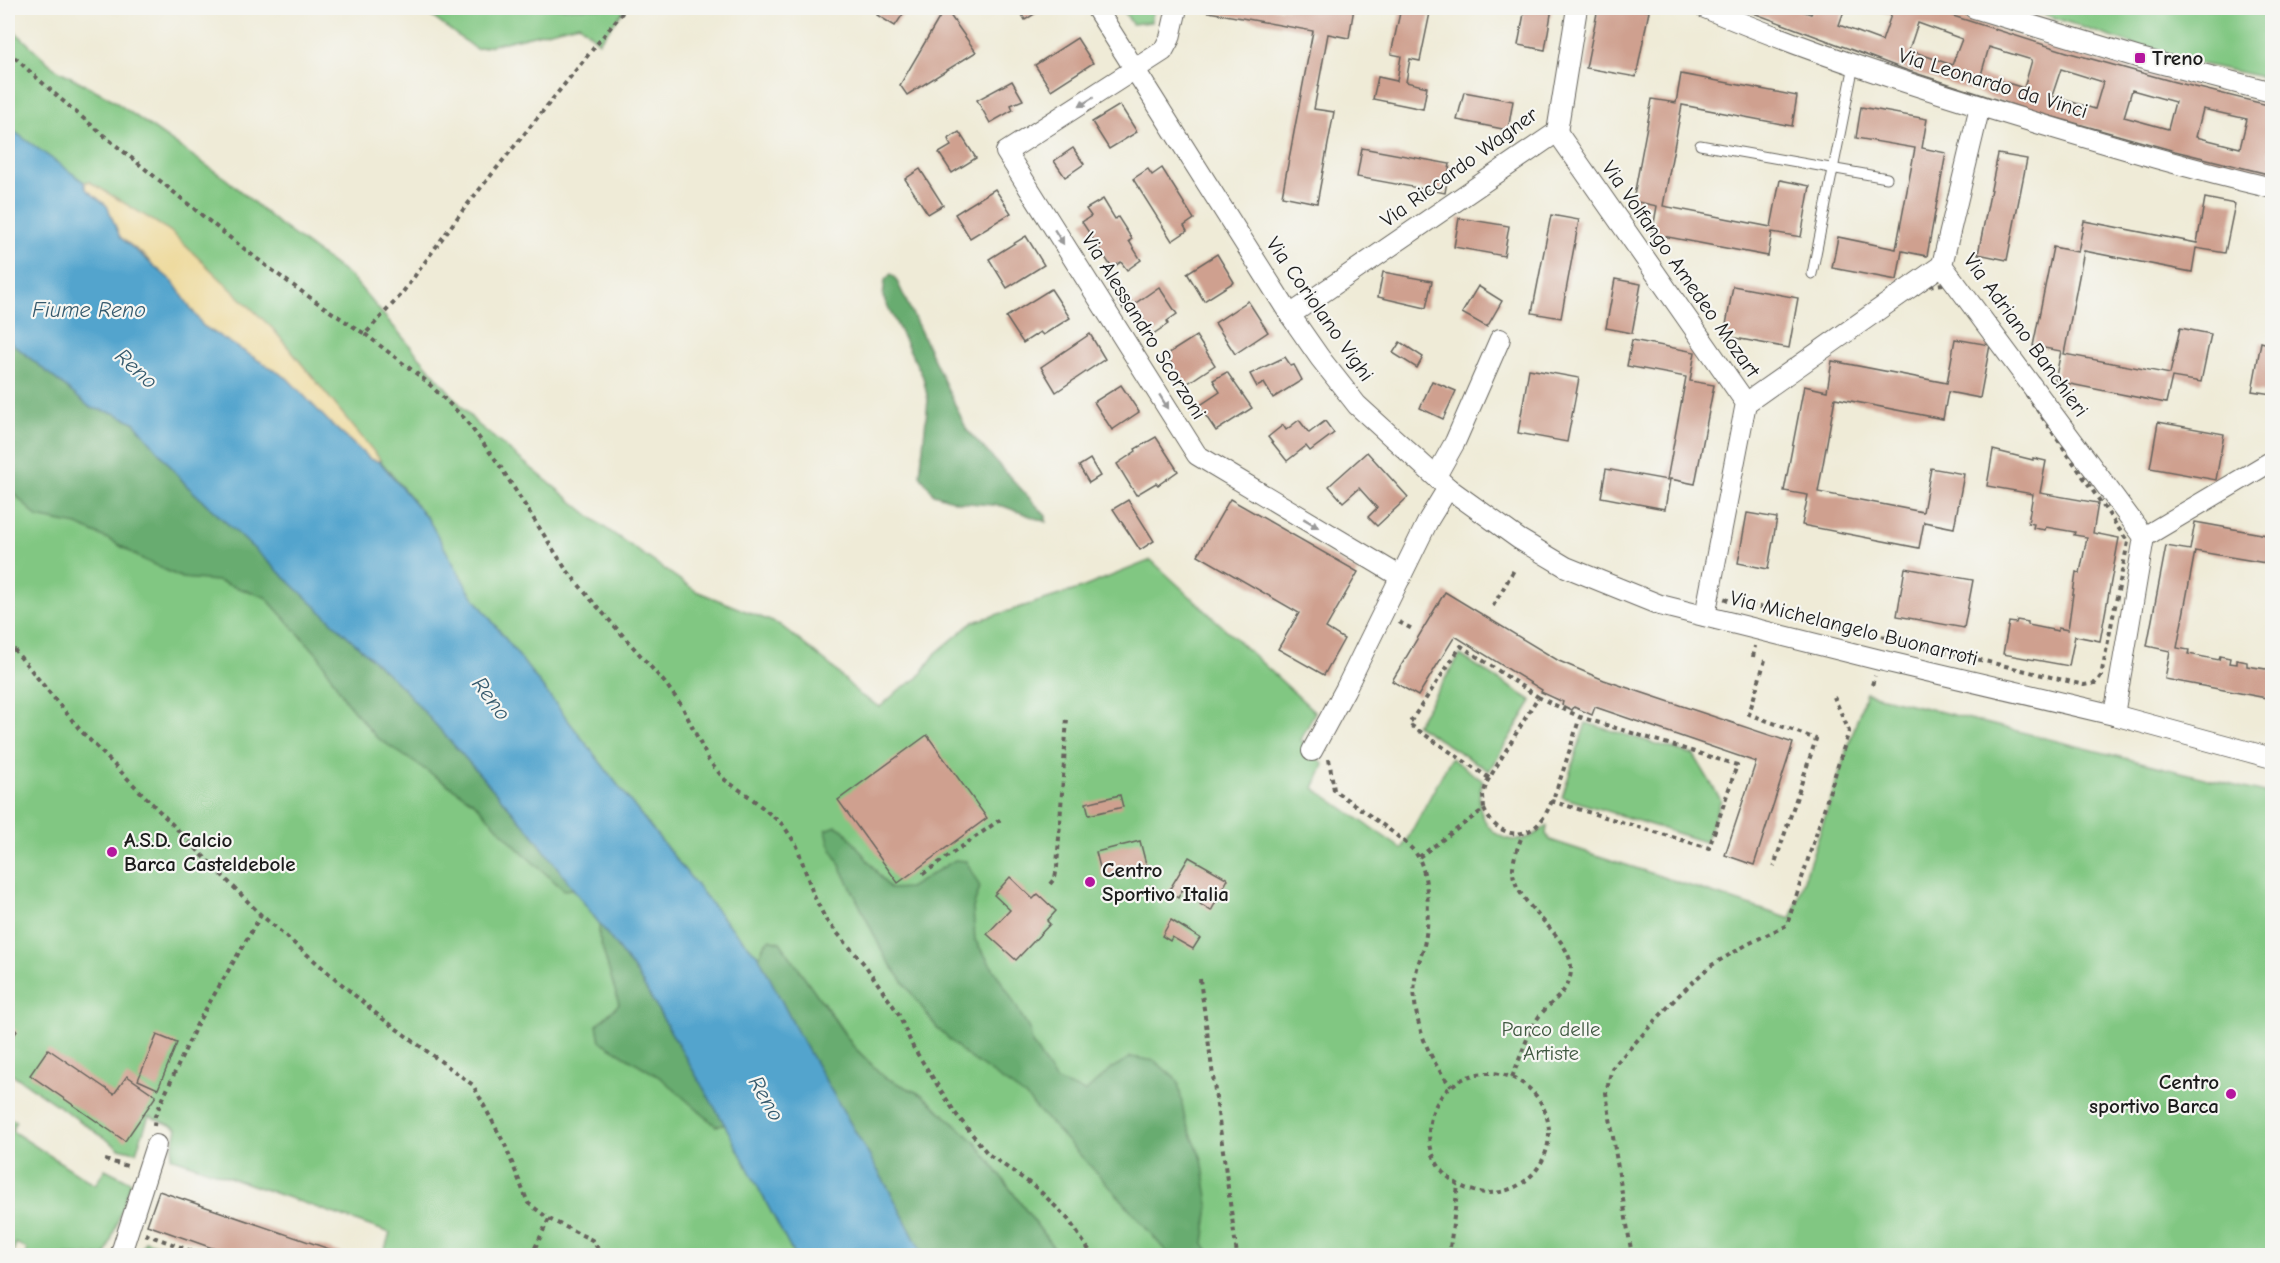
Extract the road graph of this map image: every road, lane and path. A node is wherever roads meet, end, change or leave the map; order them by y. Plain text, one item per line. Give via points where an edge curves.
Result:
1 (626, 8) edge
2 (1096, 8) edge
3 (1177, 8) edge
4 (1577, 8) edge
5 (1705, 8) edge
6 (1974, 8) edge
7 (8, 51) edge
8 (1854, 65) junction
9 (1136, 70) junction
10 (2272, 92) edge
11 (1980, 106) junction
12 (1557, 132) junction
13 (1700, 145) dead end
14 (1834, 168) junction
15 (1887, 178) dead end
16 (2272, 188) edge
17 (1942, 265) junction
18 (1812, 274) dead end
19 (1290, 315) junction
20 (365, 334) junction
21 (1500, 339) dead end
22 (1748, 405) junction
23 (2272, 461) edge
24 (1442, 482) junction
25 (2144, 537) junction
26 (1514, 570) dead end
27 (1401, 577) junction
28 (1493, 606) dead end
29 (1705, 616) junction
30 (1395, 620) dead end
31 (1414, 630) dead end
32 (8, 642) edge
33 (1765, 660) dead end
34 (1538, 697) junction
35 (1834, 697) dead end
36 (2114, 715) junction
37 (1580, 717) junction
38 (1067, 718) dead end
39 (1320, 753) joint
40 (2272, 758) edge
41 (1489, 777) junction
42 (1551, 801) junction
43 (1484, 809) junction
44 (1001, 819) dead end
45 (1523, 833) junction
46 (1419, 857) junction
47 (1774, 866) dead end
48 (923, 874) dead end
49 (1050, 884) dead end
50 (261, 915) junction
51 (1200, 979) dead end
52 (2267, 1014) dead end
53 (2272, 1019) edge
54 (1512, 1077) junction
55 (1450, 1086) junction
56 (156, 1145) joint
57 (1458, 1185) junction
58 (549, 1219) junction
59 (141, 1233) dead end
60 (1237, 1255) edge
61 (120, 1256) edge
62 (205, 1256) edge
63 (531, 1256) edge
64 (603, 1256) edge
65 (1092, 1256) edge
66 (1449, 1256) edge
67 (1632, 1256) edge

1 - 20 path via 463,210 400,296
2 - 9 street, Via Coriolano Vighi
3 - 9 street via 1163,51
4 - 12 street, Via Riccardo Wagner
5 - 8 street, Via Leonardo da Vinci
6 - 10 street via 2140,58
7 - 20 path via 53,94 259,262 311,301
8 - 11 street, Via Leonardo da Vinci
8 - 14 lane
9 - 19 street, Via Coriolano Vighi
9 -> 27 street, Via Alessandro Scorzoni via 1006,152 1197,455
11 - 16 street, Via Leonardo da Vinci via 2199,171
11 - 17 street, Via Adriano Banchieri
12 - 19 street, Via Riccardo Wagner
12 - 22 street, Via Volfango Amedeo Mozart
13 - 14 lane
14 - 15 lane
14 - 18 lane
17 - 22 street
17 - 25 street, Via Adriano Banchieri
19 - 24 street, Via Coriolano Vighi via 1357,405
20 - 65 path via 426,381 464,418 498,463 565,568 666,683 725,780 783,825 797,846 826,920 865,964 898,1013 913,1047 956,1114 988,1154 1038,1189 1068,1220
21 - 24 street
22 - 22 path via 1715,595 2084,685 2095,683 2101,676 2128,542 1950,283 1928,286
22 - 29 street, Via Volfango Amedeo Mozart
23 - 25 street
24 - 27 street
24 - 29 street, Via Michelangelo Buonarroti via 1511,534 1566,567 1660,605
25 - 36 street
26 - 28 path
27 - 39 street via 1345,690
29 - 36 street, Via Michelangelo Buonarroti
30 - 31 path
32 - 50 path via 81,731
33 - 47 path via 1749,714 1816,739
34 - 37 path
34 - 41 path
34 - 41 path via 1461,646 1409,724
35 - 67 path via 1849,731 1787,925 1710,966 1612,1068 1606,1093
36 - 40 street, Via Michelangelo Buonarroti
37 - 42 path
37 - 42 path via 1737,765 1709,848
38 - 49 path via 1057,867
39 - 46 path via 1334,790
41 - 43 path via 1483,795
42 - 45 path via 1539,824
43 - 45 path via 1500,829
43 - 46 path
44 - 48 path
45 - 54 path via 1513,864 1515,882 1565,949 1572,968 1568,987 1537,1019
46 - 55 path via 1428,916 1415,980 1416,1009 1432,1059
50 - 56 path via 197,1024 155,1116
50 - 58 path via 379,1016 473,1085 505,1145 528,1203
51 - 60 path
52 - 53 path
54 - 55 path via 1491,1073 1471,1076
54 - 57 path via 1528,1087 1548,1121 1549,1141 1543,1160 1532,1176 1515,1188 1496,1194 1476,1193
55 - 57 path via 1431,1116 1429,1136 1433,1155 1443,1172
56 - 61 street
57 - 66 path
58 - 63 path
58 - 64 path via 592,1240
59 - 62 path

